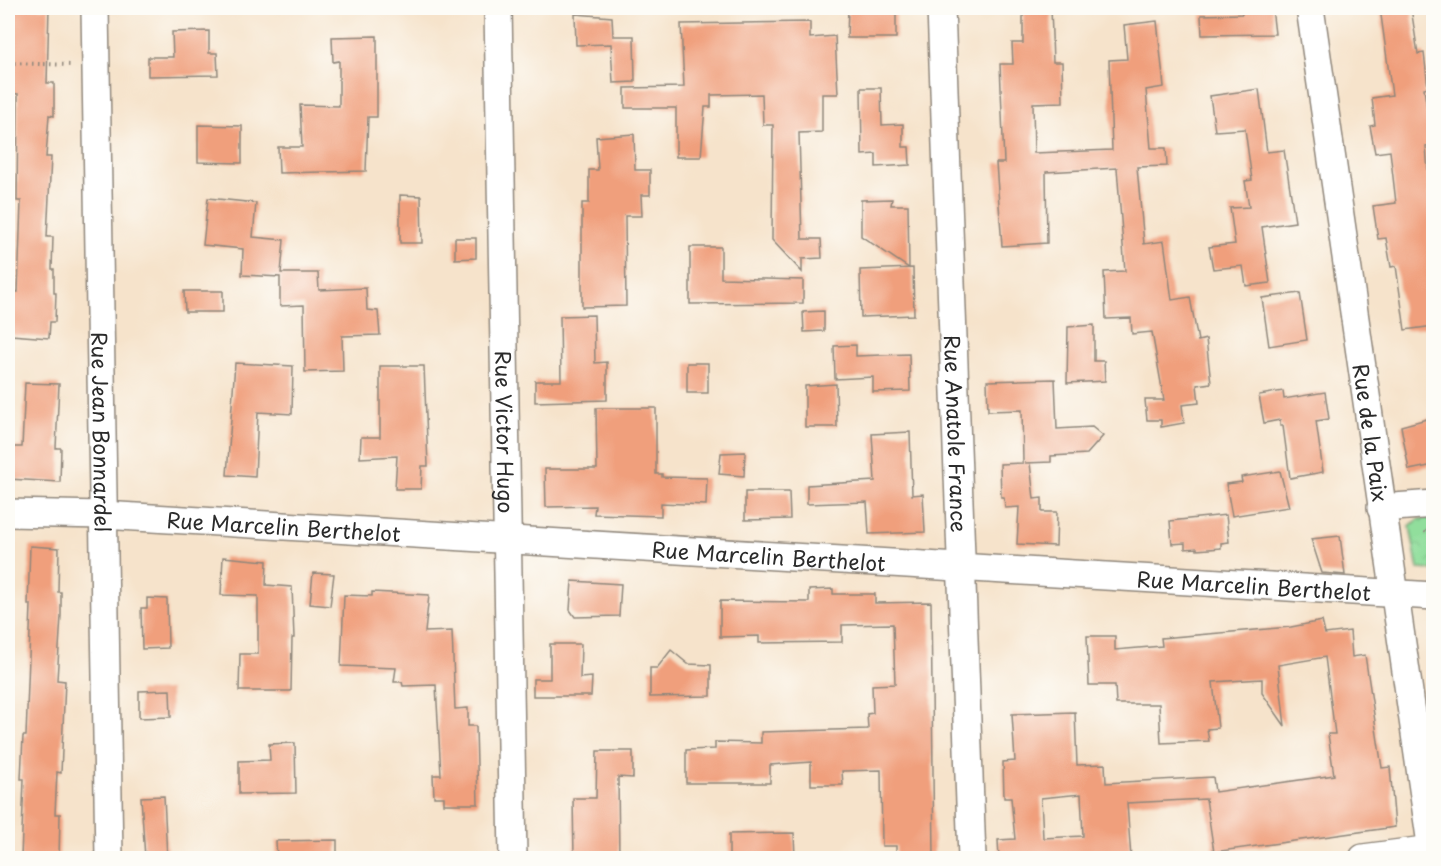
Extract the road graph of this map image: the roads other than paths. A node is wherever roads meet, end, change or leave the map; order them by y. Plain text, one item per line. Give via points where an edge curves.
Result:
1 (95, 8) edge
2 (498, 8) edge
3 (941, 8) edge
4 (1310, 8) edge
5 (1434, 504) edge
6 (1381, 508) junction
7 (8, 513) edge
8 (104, 515) junction
9 (508, 540) junction
10 (962, 568) junction
11 (1395, 594) junction
12 (1434, 596) edge
13 (1432, 854) edge
14 (109, 858) edge
15 (513, 858) edge
16 (972, 858) edge
17 (1363, 858) edge

1 - 8 street, Rue Jean Bonnardel
2 - 9 street, Rue Victor Hugo
3 - 10 street, Rue Anatole France
4 - 6 street, Rue de la Paix
5 - 6 street
6 - 11 street, Rue de la Paix
7 - 8 street, Rue Marcelin Berthelot
8 - 9 street, Rue Marcelin Berthelot
8 - 14 street, Rue Jean Bonnardel
9 - 10 street, Rue Marcelin Berthelot
9 - 15 street, Rue Victor Hugo
10 - 11 street, Rue Marcelin Berthelot
10 - 16 street, Rue Anatole France
11 - 12 street, Rue Marcelin Berthelot
11 - 13 street, Rue de la Paix
13 - 17 street

